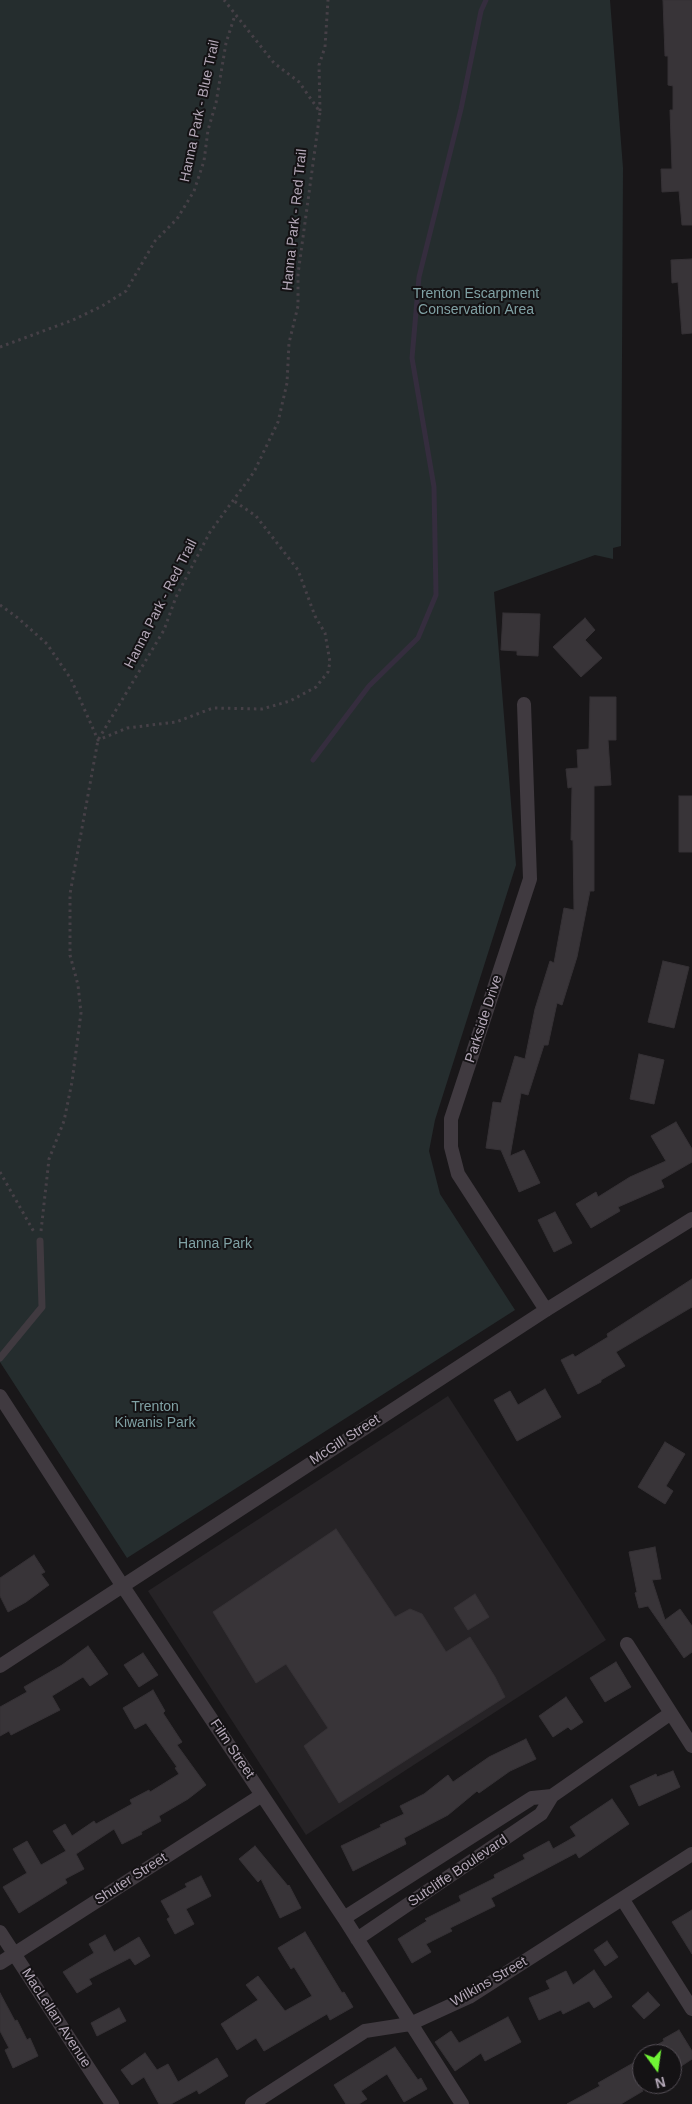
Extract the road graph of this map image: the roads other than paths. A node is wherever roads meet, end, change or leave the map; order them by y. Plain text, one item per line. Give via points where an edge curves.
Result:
1 (524, 704) dead end
2 (692, 1218) edge
3 (40, 1241) road end
4 (546, 1310) junction
5 (0, 1358) edge
6 (0, 1396) edge
7 (122, 1585) junction
8 (627, 1644) dead end
9 (0, 1666) edge
10 (671, 1714) junction
11 (692, 1746) edge
12 (262, 1795) junction
13 (552, 1796) junction
14 (692, 1854) edge
15 (623, 1900) junction
16 (344, 1918) junction
17 (0, 1932) edge
18 (357, 1939) junction
19 (14, 1954) junction
20 (0, 1964) edge
21 (692, 2010) edge
22 (410, 2024) junction
23 (112, 2104) edge
24 (252, 2104) edge
25 (462, 2104) edge

1 - 4 street, Parkside Drive via 530,879 451,1119 450,1147 458,1174
2 - 4 street, McGill Street
3 - 5 lane via 42,1307
4 - 7 street, McGill Street
6 - 7 street, Film Street
7 - 9 street, McGill Street
7 - 12 street, Film Street
8 - 10 street
10 - 11 street
10 - 13 street, Sutcliffe Boulevard
12 - 16 street, Film Street
12 - 19 street, Shuter Street
13 - 16 street, Sutcliffe Boulevard via 532,1798
13 - 18 street, Sutcliffe Boulevard via 541,1814
14 - 15 street, Wilkins Street
15 - 21 street
15 - 22 street, Wilkins Street via 469,1997
16 - 18 street, Film Street
17 - 19 street, MacLellan Avenue
18 - 22 street, Film Street
19 - 20 street, Shuter Street
19 - 23 street, MacLellan Avenue
22 - 24 street, Wilkins Street via 365,2031
22 - 25 street, Film Street

